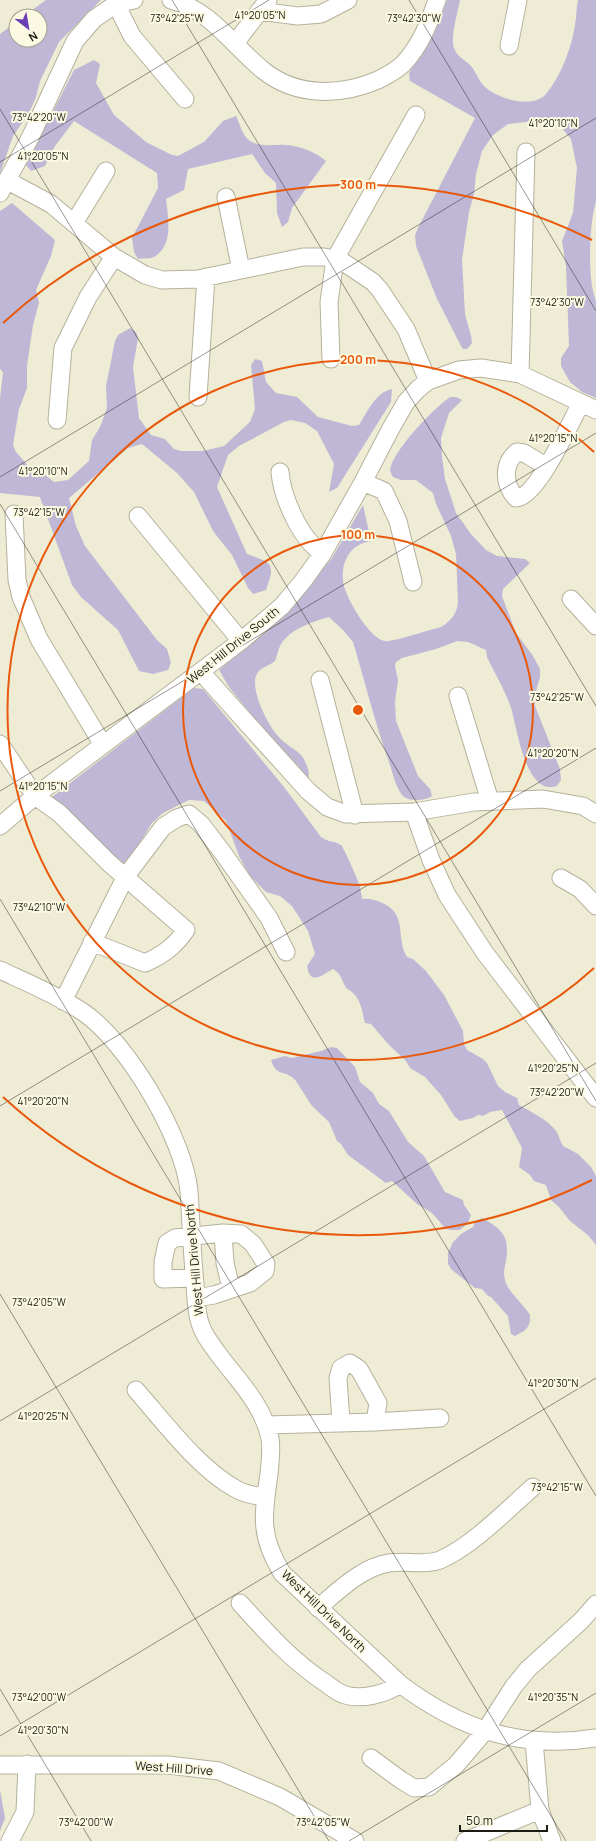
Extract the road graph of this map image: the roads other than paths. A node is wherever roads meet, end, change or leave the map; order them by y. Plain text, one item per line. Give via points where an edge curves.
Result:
1 (134, 0) edge
2 (171, 0) edge
3 (348, 0) edge
4 (437, 0) edge
5 (518, 0) edge
6 (116, 4) junction
7 (263, 6) edge
8 (236, 42) junction
9 (509, 46) dead end
10 (185, 99) dead end
11 (416, 115) dead end
12 (526, 152) dead end
13 (106, 171) dead end
14 (4, 187) edge
15 (226, 197) dead end
16 (74, 223) junction
17 (114, 257) junction
18 (335, 259) junction
19 (241, 270) junction
20 (206, 278) junction
21 (331, 359) dead end
22 (520, 374) junction
23 (428, 381) junction
24 (198, 397) dead end
25 (588, 406) edge
26 (57, 420) dead end
27 (547, 467) dead end
28 (280, 472) dead end
29 (363, 482) junction
30 (14, 514) dead end
31 (138, 516) dead end
32 (323, 553) junction
33 (414, 582) dead end
34 (571, 599) dead end
35 (596, 626) edge
36 (241, 641) junction
37 (201, 672) junction
38 (320, 680) dead end
39 (458, 696) dead end
40 (0, 744) edge
41 (103, 745) junction
42 (35, 796) junction
43 (490, 801) junction
44 (414, 812) junction
45 (355, 814) junction
46 (596, 814) edge
47 (0, 826) edge
48 (126, 876) junction
49 (561, 878) dead end
50 (596, 906) edge
51 (92, 942) junction
52 (286, 952) dead end
53 (0, 970) edge
54 (63, 1001) junction
55 (596, 1098) edge
56 (224, 1233) junction
57 (192, 1237) junction
58 (194, 1278) junction
59 (231, 1288) junction
60 (196, 1298) junction
61 (136, 1390) dead end
62 (440, 1418) dead end
63 (341, 1422) junction
64 (374, 1422) junction
65 (267, 1425) junction
66 (533, 1487) dead end
67 (266, 1497) junction
68 (240, 1603) dead end
69 (596, 1604) edge
70 (318, 1608) junction
71 (400, 1684) junction
72 (485, 1731) junction
73 (596, 1738) edge
74 (534, 1741) junction
75 (371, 1758) dead end
76 (27, 1764) junction
77 (0, 1765) edge
78 (540, 1810) junction
79 (10, 1841) edge
80 (355, 1841) edge
81 (465, 1841) edge
82 (552, 1841) edge

1 - 6 street
2 - 8 street via 196,9
3 - 7 street via 320,14 298,16
4 - 8 street via 426,31 403,65 369,84 342,92 319,92 279,81 264,71
5 - 9 street
6 - 10 street via 132,36
6 - 14 street via 94,19 75,41
7 - 8 street
11 - 18 street
12 - 22 street
13 - 16 street
14 - 16 street via 51,204
15 - 19 street
16 - 17 street
17 - 20 street via 145,276
17 - 26 street via 88,297 62,348
18 - 19 street via 302,257
18 - 21 street via 329,302
18 - 23 street via 373,282 380,290 406,329
19 - 20 street
20 - 24 street
22 - 23 street, West Hill Drive South via 481,368 459,370
22 - 25 street, West Hill Drive South
23 - 29 street, West Hill Drive South via 406,402
25 - 27 street
28 - 32 street via 286,499 304,534
29 - 32 street, West Hill Drive South
29 - 33 street via 384,491 398,521
30 - 41 street via 21,597 39,639
31 - 36 street
32 - 36 street, West Hill Drive South via 282,606
34 - 35 street
36 - 37 street, West Hill Drive South
37 - 41 street, West Hill Drive South
37 - 45 street via 308,791 327,808
38 - 45 street
39 - 43 street
40 - 42 street
41 - 42 street, West Hill Drive South
42 - 47 street, West Hill Drive South
42 - 48 street via 59,813 109,863
43 - 44 street
43 - 46 street via 543,799 583,806
44 - 45 street
44 - 55 street via 431,860 451,900 485,952
48 - 51 street
48 - 51 street via 186,930 177,943 160,956 145,963
48 - 52 street via 164,827 189,814 201,824 269,918
49 - 50 street via 580,889
51 - 54 street
53 - 54 street, West Hill Drive North
54 - 57 street, West Hill Drive North via 84,1013 113,1038 167,1124 181,1155 186,1174
56 - 57 street
56 - 59 street via 225,1263
56 - 59 street via 241,1234 254,1244 266,1264 265,1271 250,1282
57 - 58 street, West Hill Drive North
57 - 58 street via 175,1238 167,1242 162,1272 163,1279
58 - 60 street, West Hill Drive North
59 - 60 street via 214,1295
60 - 65 street, West Hill Drive North via 200,1326 217,1353 259,1407
61 - 67 street via 188,1448 222,1480 237,1490
62 - 64 street
63 - 64 street
63 - 64 street via 338,1378 341,1368 350,1363 359,1369 378,1403
63 - 65 street
65 - 67 street, West Hill Drive North via 271,1441
66 - 70 street via 459,1550 439,1561 388,1563 369,1570
67 - 70 street, West Hill Drive North via 266,1541 273,1557 282,1574
68 - 71 street via 279,1646 313,1675 344,1695 360,1697 376,1694 392,1690
69 - 72 street via 528,1669
70 - 71 street, West Hill Drive North
71 - 72 street, West Hill Drive North via 438,1710
72 - 74 street, West Hill Drive North
72 - 75 street via 456,1765 428,1787 414,1788
73 - 74 street, West Hill Drive North
74 - 78 street
76 - 77 street, West Hill Drive
76 - 79 street via 25,1812
76 - 80 street, West Hill Drive via 168,1765 219,1771 280,1797
78 - 81 street
78 - 82 street

